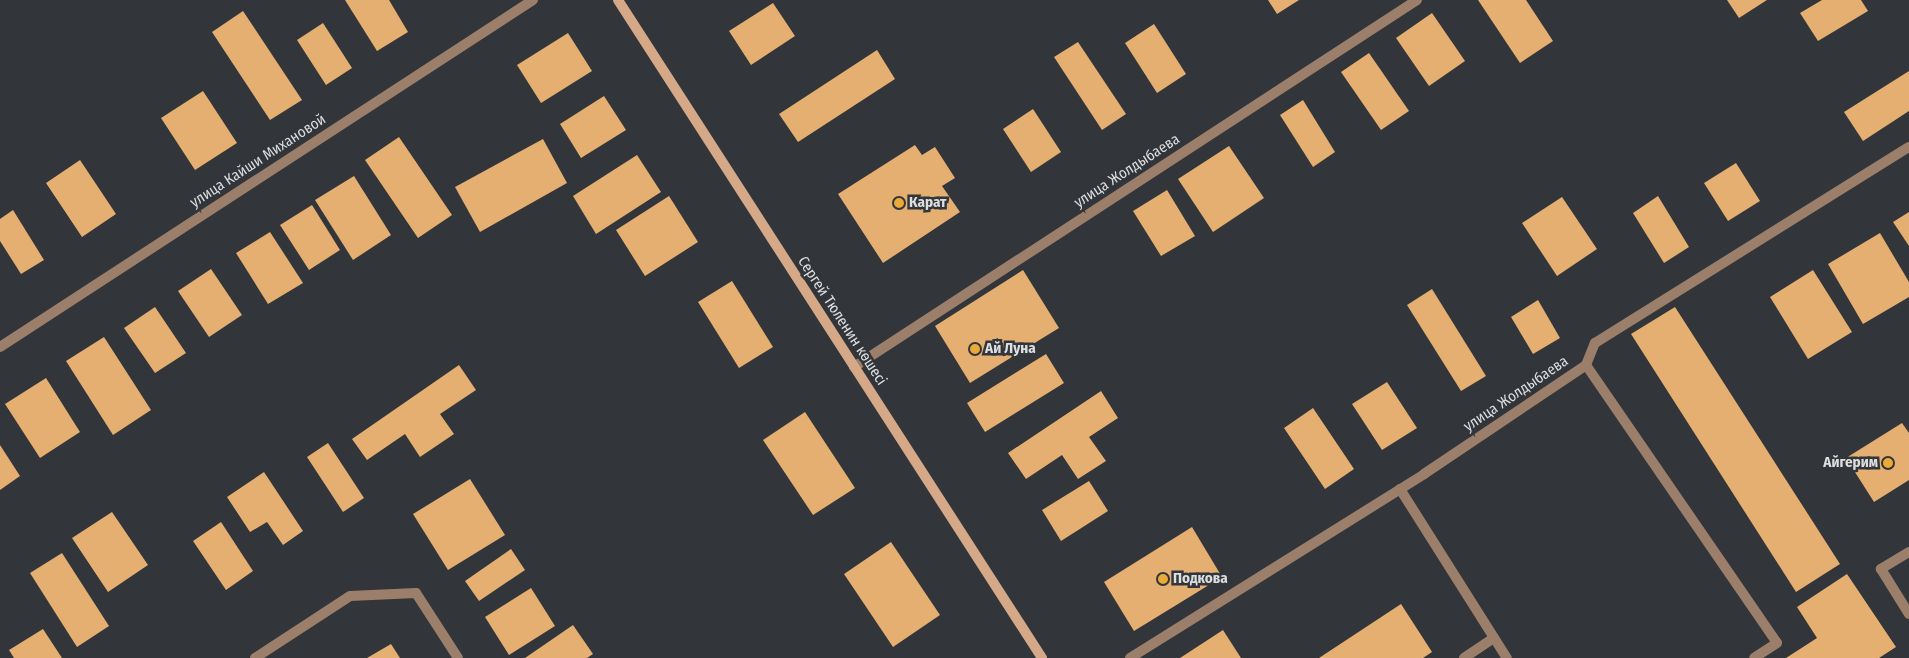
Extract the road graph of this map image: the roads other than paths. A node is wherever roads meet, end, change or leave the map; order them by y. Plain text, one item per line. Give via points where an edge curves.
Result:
1 (532, 0) edge
2 (618, 0) edge
3 (1417, 0) edge
4 (1909, 147) edge
5 (0, 347) edge
6 (1586, 365) junction
7 (854, 367) junction
8 (1400, 489) junction
9 (1909, 552) edge
10 (1909, 614) edge
11 (1494, 638) junction
12 (255, 658) edge
13 (458, 658) edge
14 (1042, 658) edge
15 (1130, 658) edge
16 (1464, 658) edge
17 (1506, 658) edge
18 (1754, 658) edge

1 - 5 street, улица Кайши Михановой
2 - 7 main road, Сергей Тюленин көшесі
3 - 7 street, улица Жолдыбаева
4 - 6 street, улица Жолдыбаева via 1595,343
6 - 8 street, улица Жолдыбаева
6 - 18 street via 1777,644
7 - 14 main road, Сергей Тюленин көшесі
8 - 11 street
8 - 15 street, улица Жолдыбаева
9 - 10 street via 1881,569
11 - 16 street
11 - 17 street
12 - 13 street via 350,596 416,593

